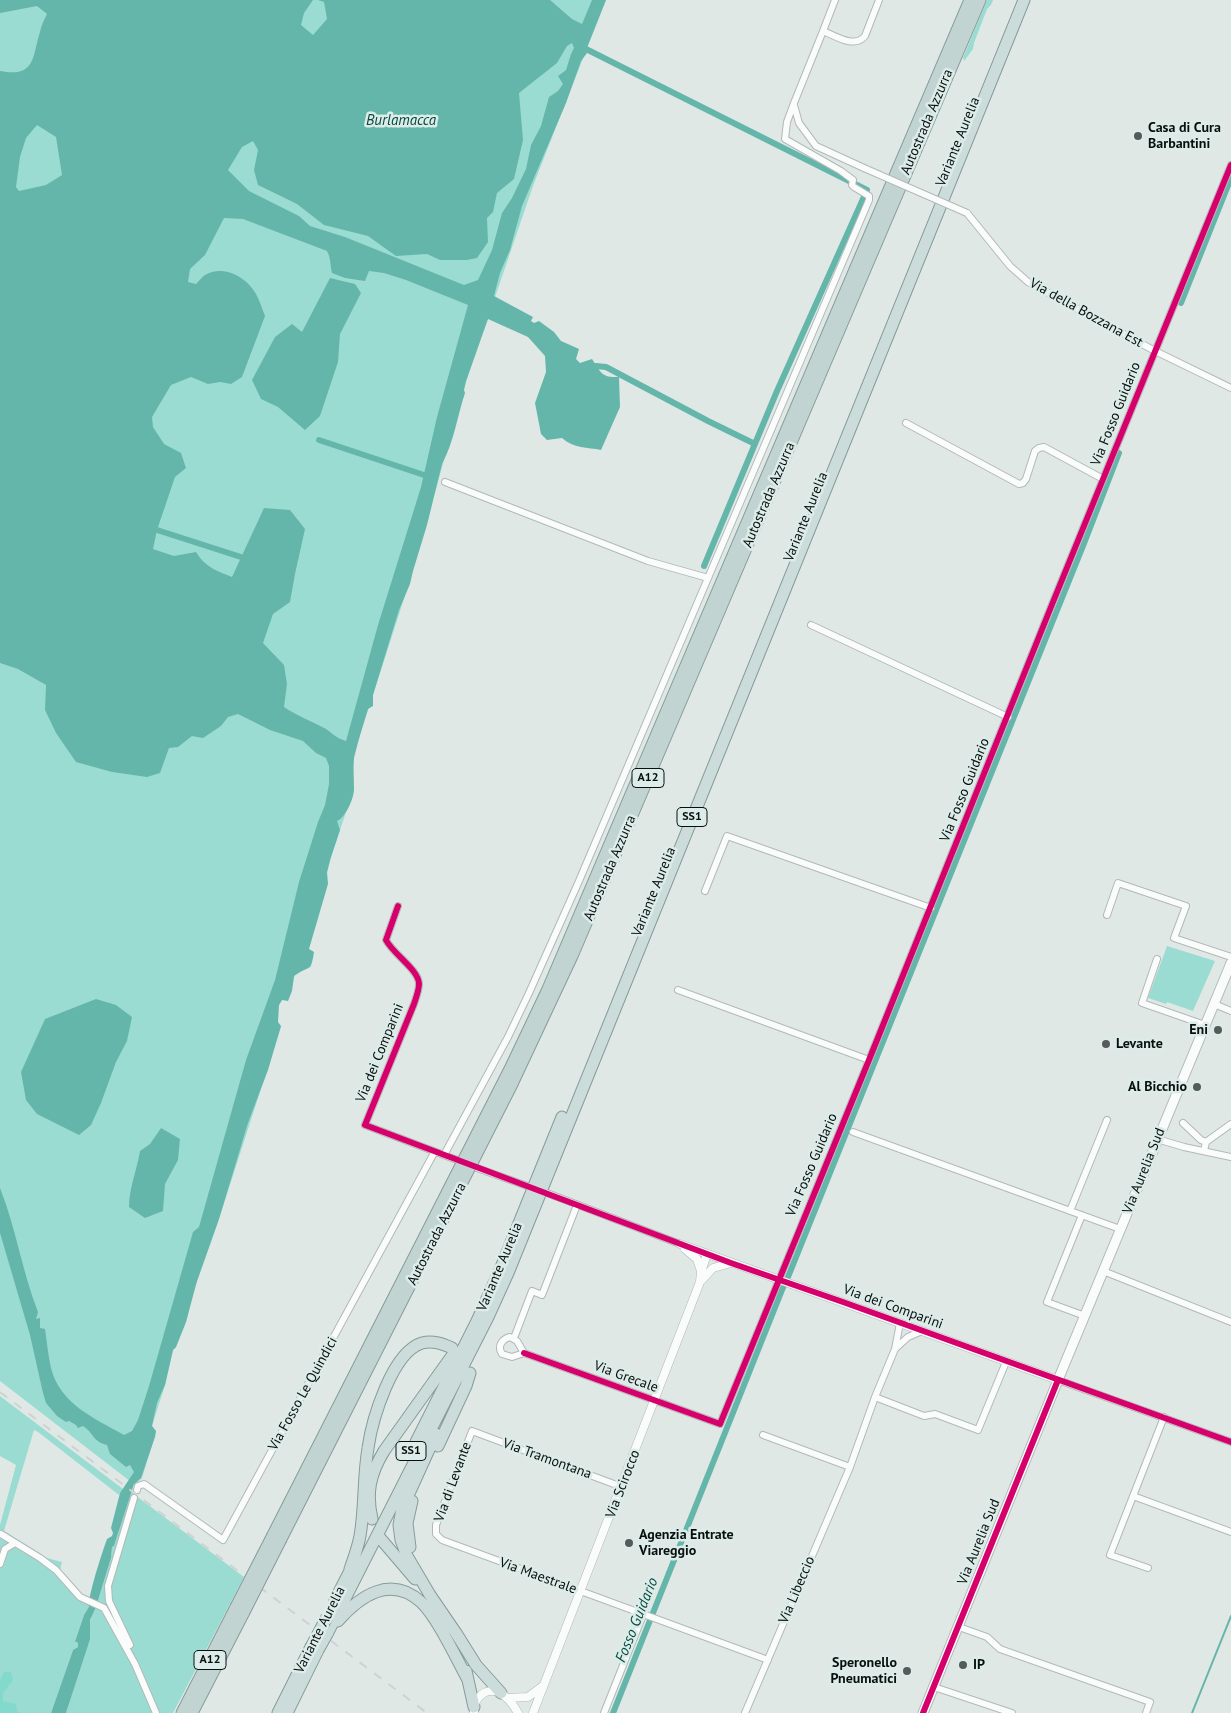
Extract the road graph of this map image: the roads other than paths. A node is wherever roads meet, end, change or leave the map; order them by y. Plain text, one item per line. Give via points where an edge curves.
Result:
1 (835, 0) edge
2 (879, 0) edge
3 (970, 0) edge
4 (980, 0) edge
5 (1016, 0) edge
6 (1024, 0) edge
7 (823, 31) junction
8 (794, 103) junction
9 (1231, 165) edge
10 (1155, 351) junction
11 (1231, 388) edge
12 (906, 423) dead end
13 (1103, 479) junction
14 (445, 482) dead end
15 (708, 578) junction
16 (811, 625) dead end
17 (1008, 717) junction
18 (705, 891) dead end
19 (398, 906) dead end
20 (931, 908) junction
21 (1107, 915) dead end
22 (1231, 957) edge
23 (1157, 959) dead end
24 (1231, 962) edge
25 (678, 990) dead end
26 (1214, 1004) junction
27 (1231, 1011) edge
28 (1205, 1025) junction
29 (869, 1060) junction
30 (1107, 1120) dead end
31 (1183, 1123) dead end
32 (1231, 1124) edge
33 (854, 1132) dead end
34 (1157, 1139) junction
35 (1206, 1142) junction
36 (1204, 1151) junction
37 (434, 1152) junction
38 (444, 1155) junction
39 (1231, 1157) edge
40 (456, 1160) dead end
41 (477, 1168) dead end
42 (530, 1187) dead end
43 (547, 1193) dead end
44 (577, 1205) junction
45 (1070, 1211) junction
46 (1082, 1215) junction
47 (1120, 1229) junction
48 (680, 1244) junction
49 (711, 1256) junction
50 (731, 1263) junction
51 (712, 1269) junction
52 (1103, 1271) junction
53 (701, 1272) junction
54 (779, 1279) junction
55 (700, 1282) junction
56 (1085, 1316) junction
57 (488, 1317) junction
58 (476, 1322) junction
59 (1231, 1322) edge
60 (900, 1323) junction
61 (922, 1331) junction
62 (514, 1338) junction
63 (452, 1348) dead end
64 (895, 1349) junction
65 (524, 1353) junction
66 (1006, 1362) junction
67 (470, 1373) dead end
68 (1058, 1380) junction
69 (875, 1397) junction
70 (655, 1401) junction
71 (1164, 1417) junction
72 (720, 1424) joint
73 (472, 1431) joint
74 (763, 1435) dead end
75 (1231, 1442) edge
76 (850, 1467) junction
77 (622, 1486) junction
78 (137, 1490) dead end
79 (1133, 1496) junction
80 (134, 1498) dead end
81 (372, 1519) dead end
82 (1231, 1532) edge
83 (0, 1534) edge
84 (436, 1534) joint
85 (277, 1537) junction
86 (380, 1538) dead end
87 (14, 1543) junction
88 (0, 1564) edge
89 (1148, 1568) dead end
90 (345, 1580) junction
91 (580, 1591) junction
92 (430, 1594) junction
93 (240, 1610) junction
94 (440, 1610) junction
95 (644, 1615) junction
96 (332, 1620) junction
97 (959, 1627) junction
98 (315, 1649) junction
99 (768, 1660) junction
100 (139, 1674) junction
101 (467, 1678) junction
102 (544, 1684) junction
103 (934, 1687) junction
104 (504, 1696) junction
105 (152, 1706) junction
106 (474, 1710) edge
107 (149, 1713) edge
108 (156, 1713) edge
109 (182, 1713) edge
110 (192, 1713) edge
111 (278, 1713) edge
112 (286, 1713) edge
113 (518, 1713) edge
114 (533, 1713) edge
115 (604, 1713) edge
116 (745, 1713) edge
117 (923, 1713) edge
118 (1012, 1713) edge
119 (1146, 1713) edge

1 - 7 street
2 - 7 street via 862,40 852,42
3 - 85 highway, Autostrada Azzurra / A12 via 548,989
4 - 85 highway, Autostrada Azzurra / A12 via 541,1025
5 - 58 highway, Variante Aurelia / SS1 via 512,1241
6 - 57 highway, Variante Aurelia / SS1
7 - 8 street
8 - 10 street, Via della Bozzana Est, bridge via 799,123 816,146 967,213 1010,266 1028,282
8 - 15 street via 785,139 841,171 854,187 866,194 868,206
9 - 10 street, Via Fosso Guidario
10 - 11 street, Via della Bozzana Est
10 - 13 street, Via Fosso Guidario
12 - 13 street, Via Fosso Guidario via 1019,484 1026,479 1035,452 1044,447
13 - 17 street, Via Fosso Guidario
14 - 15 street via 648,561
15 - 38 street via 529,993
16 - 17 street
17 - 20 street, Via Fosso Guidario
18 - 20 street via 727,836
19 - 37 street, Via dei Comparini via 386,940 390,949 412,969 419,985 365,1125
20 - 29 street, Via Fosso Guidario
21 - 22 street via 1118,883 1127,886 1186,906 1174,938
23 - 28 street via 1142,1003
24 - 26 main road, Via Aurelia Sud
25 - 29 street
26 - 27 street
26 - 28 main road, Via Aurelia Sud
28 - 34 main road, Via Aurelia Sud
29 - 54 street, Via Fosso Guidario
30 - 45 street
31 - 35 street
32 - 35 street
33 - 45 street
34 - 36 street
34 - 47 main road, Via Aurelia Sud
35 - 36 street
36 - 39 street
37 - 38 street, Via dei Comparini
37 - 78 street, Via Fosso Le Quindici via 223,1540 144,1484
38 - 40 street, Via dei Comparini
41 - 42 street
43 - 44 street, Via dei Comparini
44 - 48 street, Via dei Comparini
44 - 62 street via 542,1295 532,1291
45 - 46 street
46 - 47 street
46 - 56 street via 1047,1302
47 - 52 main road, Via Aurelia Sud
48 - 49 street, Via dei Comparini
48 - 53 street via 697,1259
49 - 50 street, Via dei Comparini
49 - 51 street
49 - 53 street, Via Scirocco
50 - 51 street, Via Scirocco
50 - 54 street, Via dei Comparini
51 - 55 street, Via Scirocco
52 - 56 main road, Via Aurelia Sud
52 - 59 street
53 - 55 street, Via Scirocco
54 - 60 street, Via dei Comparini
54 - 72 street, Via Fosso Guidario
55 - 70 street, Via Scirocco
56 - 68 main road, Via Aurelia Sud
57 - 92 highway via 399,1517 404,1549
57 - 96 highway, Variante Aurelia / SS1
58 - 81 highway via 380,1458 369,1484
58 - 90 highway, Variante Aurelia / SS1
60 - 61 street, Via dei Comparini
60 - 64 street, Via Libeccio
61 - 64 street
61 - 66 street, Via dei Comparini
62 - 65 street
62 - 65 street via 502,1341 499,1348 502,1354 512,1357
63 - 90 highway via 432,1342 416,1346 405,1354 389,1383 370,1438 360,1536
64 - 69 street, Via Libeccio
65 - 70 street, Via Grecale
66 - 68 street, Via dei Comparini
66 - 69 street via 978,1430 935,1414 924,1416
67 - 92 highway via 408,1514 410,1547
68 - 71 street, Via dei Comparini
68 - 97 main road, Via Aurelia Sud
69 - 76 street, Via Libeccio
70 - 72 street, Via Grecale
70 - 77 street, Via Scirocco
71 - 75 street, Via dei Comparini
71 - 79 street
73 - 77 street, Via Tramontana
73 - 84 street, Via di Levante via 436,1525
74 - 76 street
76 - 99 street, Via Libeccio
77 - 91 street, Via Scirocco
79 - 82 street
79 - 89 street via 1110,1555
80 - 100 street via 108,1586 110,1600 140,1668
83 - 87 street
84 - 91 street, Via Maestrale via 442,1540
85 - 93 highway, Autostrada Azzurra / A12, bridge
86 - 92 highway
87 - 88 street via 5,1549
87 - 100 street via 56,1570 84,1600 104,1608
90 - 96 highway, Variante Aurelia / SS1
91 - 95 street, Via Maestrale
91 - 102 street, Via Scirocco
92 - 94 highway
93 - 109 highway, Autostrada Azzurra / A12
93 - 110 highway, Autostrada Azzurra / A12
94 - 101 highway via 458,1648
94 - 104 highway via 478,1669
95 - 99 street, Via Maestrale
95 - 115 street
96 - 98 highway, Variante Aurelia / SS1, bridge
96 - 98 highway, Variante Aurelia / SS1, bridge
96 - 101 highway via 372,1593 390,1590 406,1593 420,1601 430,1614
97 - 103 main road, Via Aurelia Sud
97 - 119 street via 987,1637 1000,1649 1150,1702
98 - 111 highway, Variante Aurelia / SS1
98 - 112 highway, Variante Aurelia / SS1
99 - 116 street, Via Libeccio
100 - 105 street
101 - 106 highway
102 - 104 street via 528,1697
102 - 114 street, Via Scirocco
103 - 117 main road, Via Aurelia Sud
103 - 118 street
104 - 106 street via 490,1691 483,1694 476,1700
104 - 113 street
105 - 107 street
105 - 108 street

